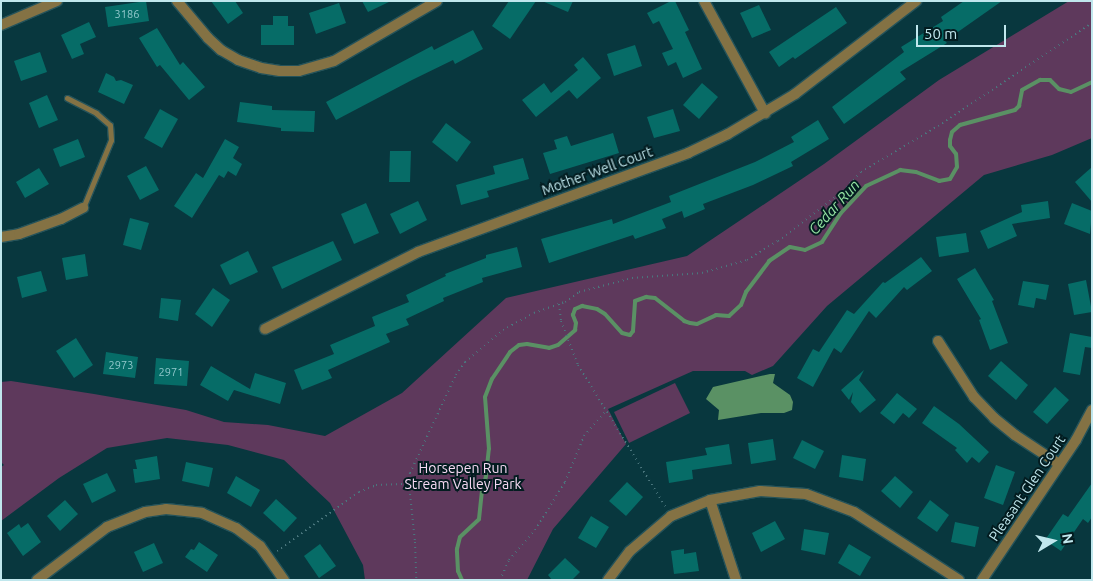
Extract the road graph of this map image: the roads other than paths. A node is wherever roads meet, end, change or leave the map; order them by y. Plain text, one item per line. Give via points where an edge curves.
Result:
1 (57, 1) edge
2 (177, 1) edge
3 (437, 1) edge
4 (704, 1) edge
5 (916, 1) edge
6 (1, 25) edge
7 (67, 98) dead end
8 (765, 113) junction
9 (83, 208) joint
10 (1, 237) edge
11 (266, 328) dead end
12 (938, 342) dead end
13 (1092, 410) edge
14 (1059, 464) junction
15 (710, 500) junction
16 (37, 580) edge
17 (284, 580) edge
18 (608, 580) edge
19 (736, 580) edge
20 (958, 580) edge
21 (982, 580) edge

1 - 6 street
2 - 3 street via 208,38 238,60 280,71 299,71 334,61
4 - 8 street
5 - 8 street, Mother Well Court via 795,94
7 - 9 lane via 96,113 110,126 111,140
8 - 11 street, Mother Well Court via 688,153 418,252
9 - 10 street via 19,234
12 - 14 street via 974,397 994,418 1015,436
13 - 14 street, Pleasant Glen Court
14 - 21 street, Pleasant Glen Court
15 - 18 street via 671,516 630,551
15 - 19 street
15 - 20 street via 743,493 783,491 833,502 863,517
16 - 17 street via 108,527 145,512 166,509 220,519 248,535 269,557

